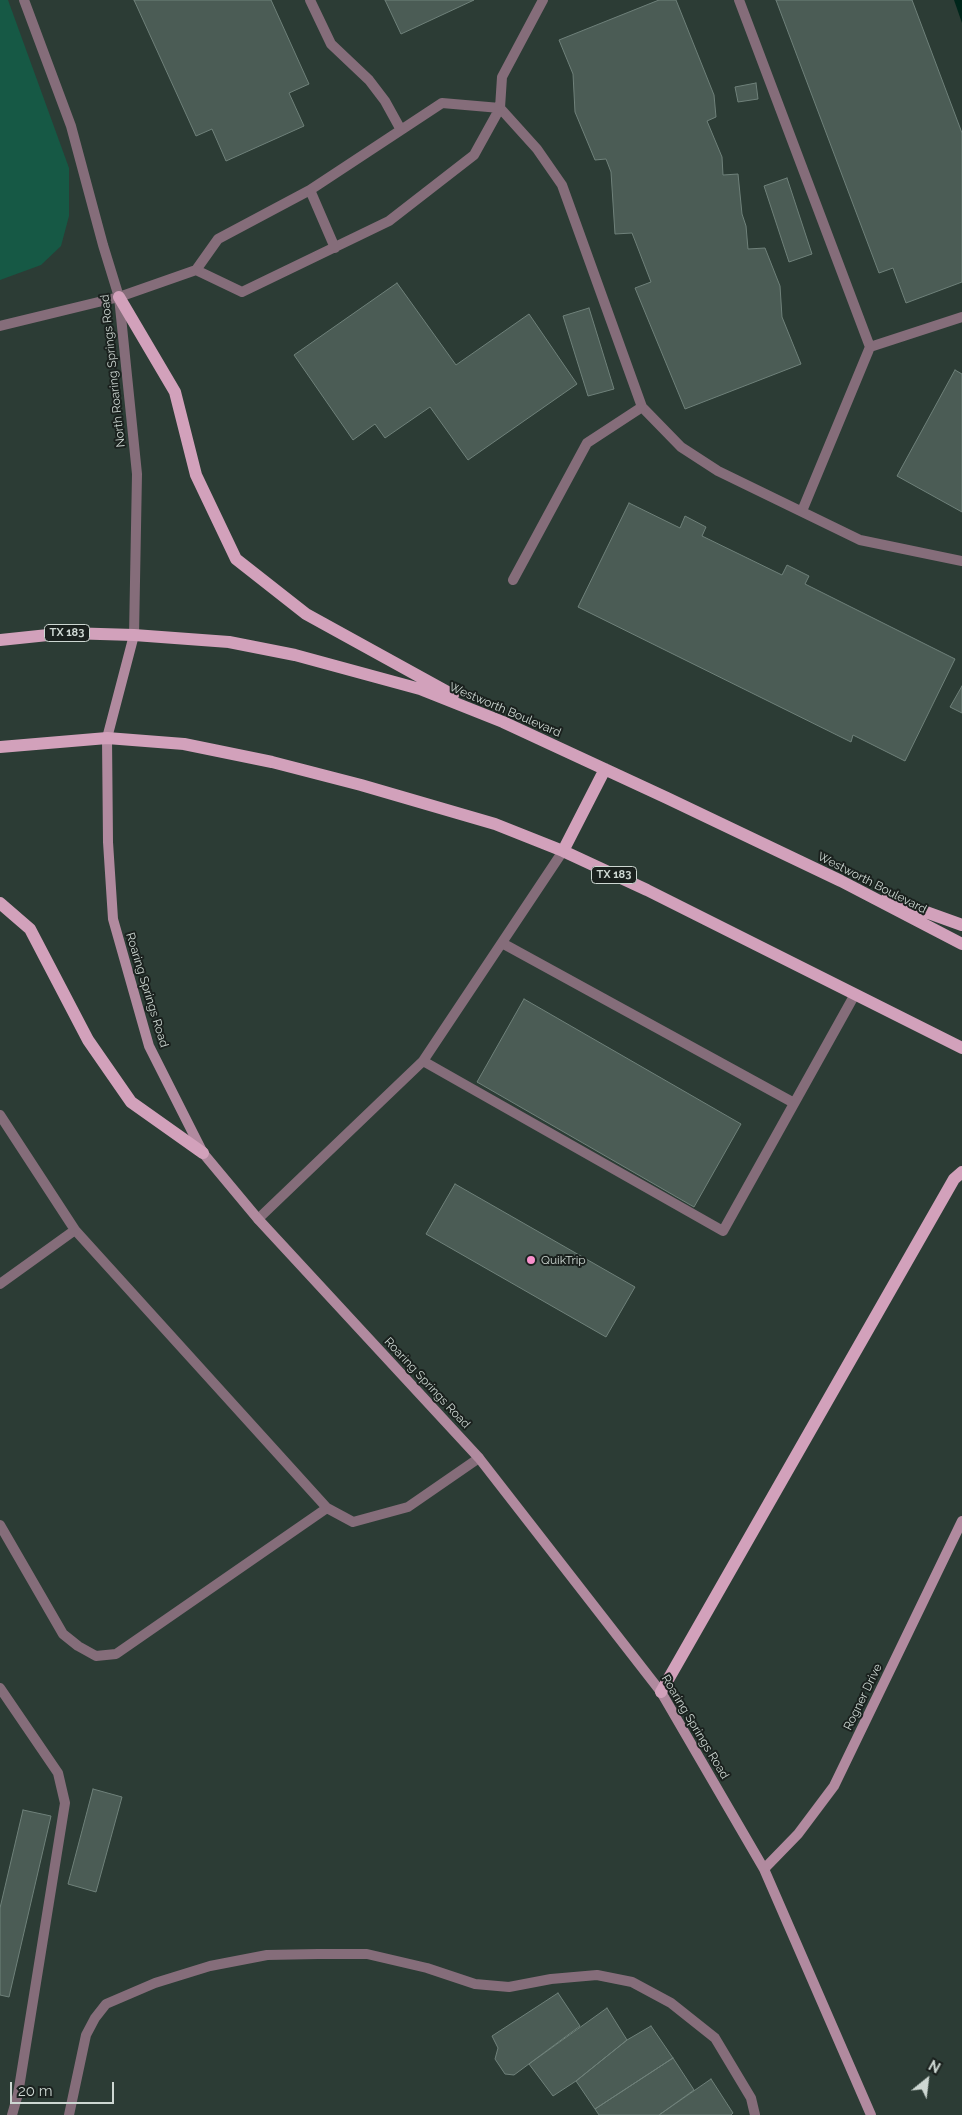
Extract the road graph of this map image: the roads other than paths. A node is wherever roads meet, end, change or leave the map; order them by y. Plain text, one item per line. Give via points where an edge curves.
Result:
1 (24, 0) edge
2 (310, 0) edge
3 (543, 0) edge
4 (739, 0) edge
5 (500, 108) junction
6 (401, 130) junction
7 (310, 190) junction
8 (335, 248) junction
9 (196, 270) junction
10 (120, 297) junction
11 (962, 317) edge
12 (0, 326) edge
13 (870, 347) junction
14 (642, 407) junction
15 (802, 512) junction
16 (962, 561) edge
17 (513, 580) dead end
18 (134, 635) junction
19 (0, 640) edge
20 (503, 722) junction
21 (107, 738) junction
22 (0, 747) edge
23 (605, 769) junction
24 (563, 851) junction
25 (841, 881) junction
26 (0, 903) edge
27 (962, 924) edge
28 (502, 943) junction
29 (962, 944) edge
30 (854, 996) junction
31 (962, 1048) edge
32 (423, 1061) junction
33 (794, 1103) junction
34 (0, 1115) edge
35 (203, 1152) junction
36 (962, 1172) edge
37 (258, 1220) junction
38 (75, 1230) junction
39 (0, 1284) edge
40 (479, 1458) junction
41 (327, 1508) junction
42 (962, 1521) edge
43 (0, 1525) edge
44 (0, 1688) edge
45 (661, 1692) junction
46 (764, 1869) junction
47 (12, 2115) edge
48 (69, 2115) edge
49 (755, 2115) edge
50 (871, 2115) edge

1 - 10 street, North Roaring Springs Road via 71,126
2 - 6 street via 331,44 370,80
3 - 5 street via 502,78
4 - 13 street
5 - 6 street via 442,103
5 - 8 street via 474,155 389,221
5 - 14 street via 537,149 562,185
6 - 7 street
7 - 8 street
7 - 9 street via 218,239
8 - 9 street via 242,292
9 - 10 street
10 - 12 street
10 - 18 street, North Roaring Springs Road via 136,474
10 - 20 main road via 175,392 196,475 236,559 306,614
11 - 13 street
13 - 15 street
14 - 15 street via 681,447 718,471
14 - 17 street via 587,443
15 - 16 street via 860,540
18 - 19 main road, Westworth Boulevard / TX 183 via 67,633
18 - 20 main road, Westworth Boulevard / TX 183 via 229,642 294,655 420,689
18 - 21 street, Roaring Springs Road
20 - 23 main road, Westworth Boulevard / TX 183
21 - 22 main road, TX 183
21 - 24 main road, TX 183 via 184,744 272,762 495,824
21 - 35 street, Roaring Springs Road via 113,919 149,1046
23 - 24 main road
23 - 25 main road, Westworth Boulevard / TX 183
24 - 28 street
24 - 30 main road, TX 183 via 647,890
25 - 27 main road
25 - 29 main road, Westworth Boulevard / TX 183
26 - 35 main road via 30,929 88,1040 131,1102
28 - 32 street
28 - 33 street
30 - 31 main road, TX 183
30 - 33 street
32 - 33 street via 723,1231
32 - 37 street
34 - 38 street
35 - 37 street, Roaring Springs Road
36 - 45 main road via 954,1179
37 - 40 street, Roaring Springs Road
38 - 39 street
38 - 41 street
40 - 41 street via 408,1507 353,1522
40 - 45 street, Roaring Springs Road
41 - 43 street via 116,1654 96,1656 63,1634
42 - 46 street, Rogner Drive via 834,1786 798,1834
44 - 47 street via 58,1773 65,1803
45 - 46 street, Roaring Springs Road
46 - 50 street, Roaring Springs Road
48 - 49 street via 86,2035 106,2004 155,1982 210,1966 267,1955 367,1954 427,1968 475,1984 509,1988 550,1979 597,1975 632,1982 671,2003 715,2038 751,2098

